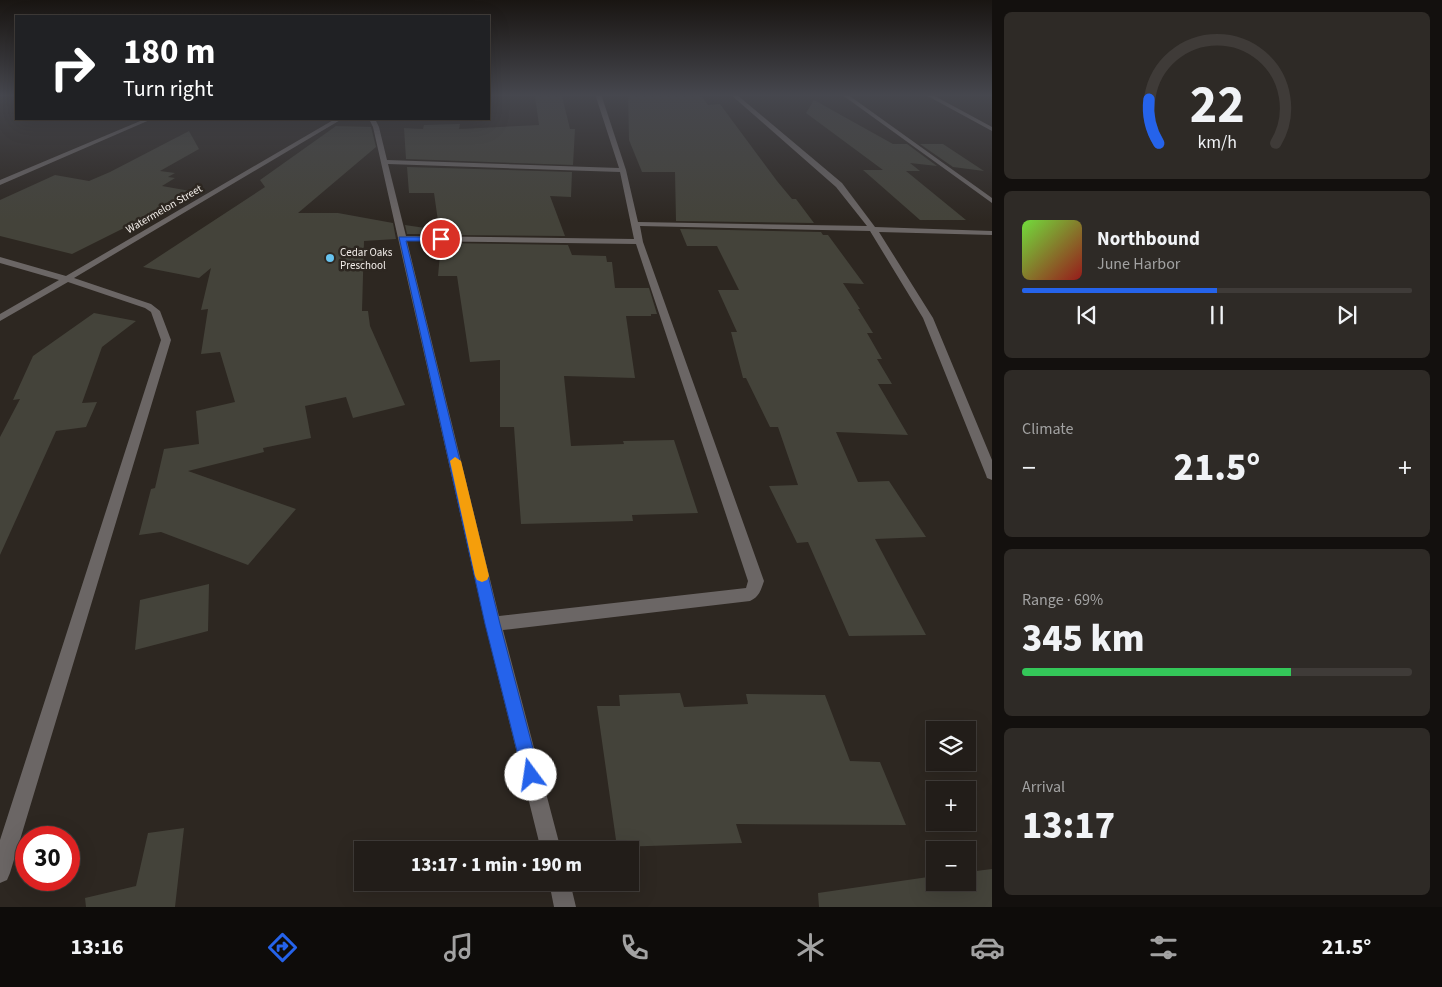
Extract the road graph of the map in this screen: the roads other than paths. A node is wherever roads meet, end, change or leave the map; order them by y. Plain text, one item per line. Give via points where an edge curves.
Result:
1 (109, 136) edge
2 (310, 136) edge
3 (378, 136) edge
4 (612, 136) edge
5 (782, 136) edge
6 (902, 136) edge
7 (384, 162) junction
8 (623, 170) junction
9 (0, 183) edge
10 (992, 201) edge
11 (634, 224) junction
12 (874, 228) junction
13 (992, 233) edge
14 (402, 238) junction
15 (639, 242) junction
16 (0, 260) edge
17 (67, 279) junction
18 (0, 318) edge
19 (992, 475) edge
20 (492, 624) junction
21 (549, 841) edge
22 (0, 873) edge
23 (561, 891) edge
24 (565, 907) edge

1 - 9 street
2 - 17 street, Watermelon Street
3 - 7 street
4 - 8 street
5 - 12 street via 839,185
6 - 10 street
7 - 8 street
7 - 14 street
8 - 11 street
11 - 12 street
11 - 15 street
12 - 13 street
12 - 19 street via 928,318
14 - 15 street
14 - 20 street
15 - 20 street via 756,581 754,589 750,594
16 - 17 street
17 - 18 street, Watermelon Street
17 - 22 street via 148,306 155,311 166,340
20 - 21 street
23 - 24 street

